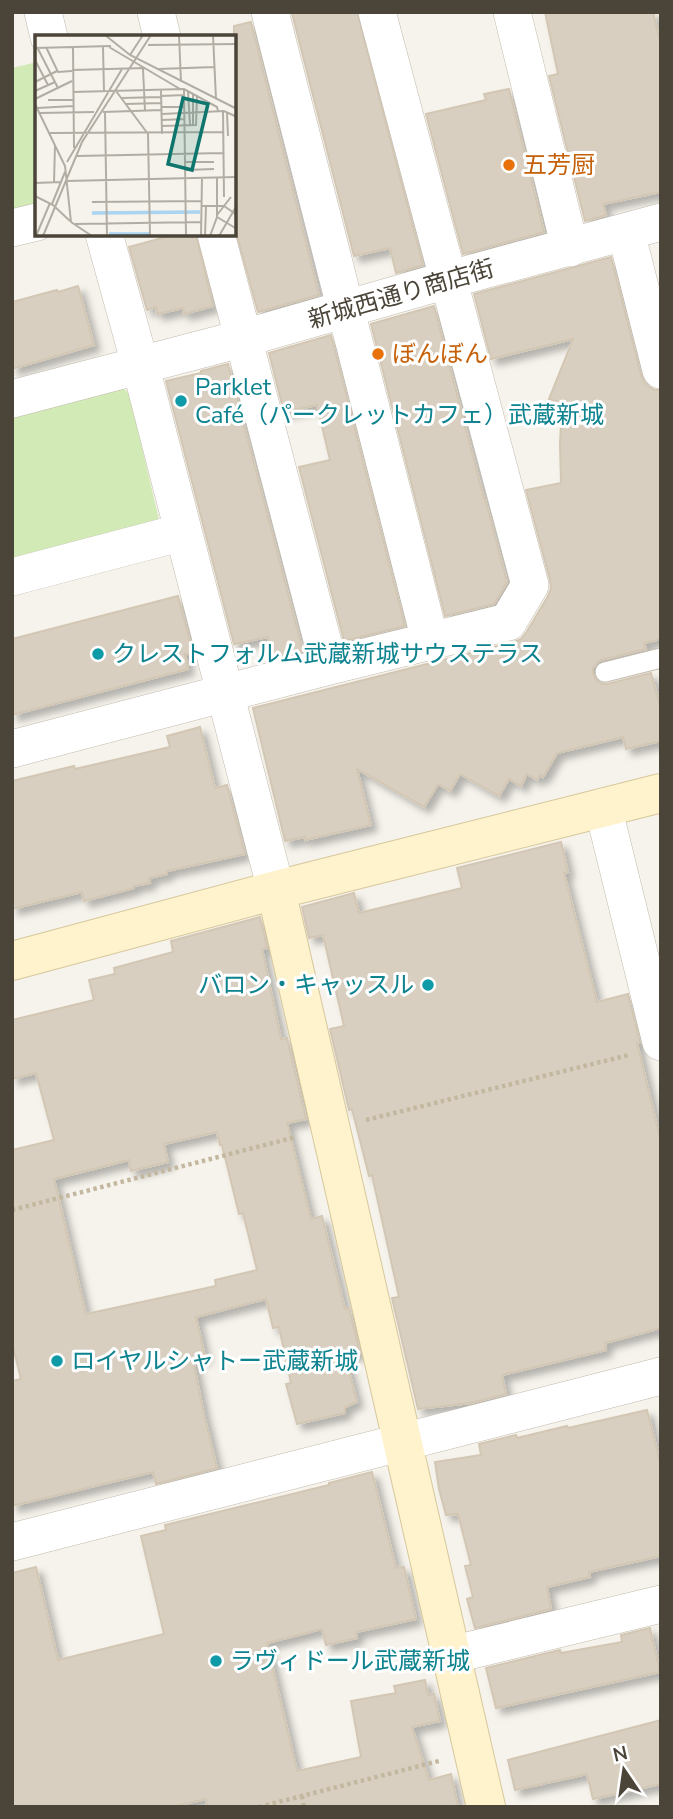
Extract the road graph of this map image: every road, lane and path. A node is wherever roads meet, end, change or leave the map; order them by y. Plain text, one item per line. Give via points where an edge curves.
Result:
1 (43, 12) edge
2 (156, 12) edge
3 (270, 12) edge
4 (377, 12) edge
5 (512, 12) edge
6 (49, 35) edge
7 (162, 35) edge
8 (35, 222) edge
9 (661, 222) edge
10 (12, 228) edge
11 (626, 232) junction
12 (105, 236) edge
13 (217, 236) edge
14 (570, 248) junction
15 (447, 280) junction
16 (345, 310) junction
17 (654, 318) edge
18 (244, 338) junction
19 (140, 364) junction
20 (661, 370) edge
21 (12, 399) edge
22 (183, 532) junction
23 (12, 577) edge
24 (430, 640) junction
25 (661, 658) edge
26 (329, 666) junction
27 (605, 672) dead end
28 (225, 693) junction
29 (12, 749) edge
30 (661, 793) edge
31 (603, 807) junction
32 (276, 890) junction
33 (12, 961) edge
34 (648, 1048) edge
35 (331, 1128) junction
36 (12, 1210) edge
37 (661, 1376) edge
38 (402, 1442) junction
39 (12, 1542) edge
40 (661, 1604) edge
41 (451, 1655) junction
42 (474, 1752) junction
43 (302, 1796) junction
44 (259, 1807) edge
45 (304, 1807) edge
46 (486, 1807) edge

1 - 6 street
2 - 7 street
3 - 16 street
4 - 15 street
5 - 14 street
8 - 10 street
9 - 11 street, 新城西通り商店街
11 - 14 street, 新城西通り商店街
11 - 17 street
12 - 19 street
13 - 18 street
14 - 15 street, 新城西通り商店街
15 - 16 street, 新城西通り商店街
15 - 24 street via 530,585 508,622
16 - 18 street, 新城西通り商店街
16 - 24 street
17 - 20 street
18 - 19 street, 新城西通り商店街
18 - 26 street
19 - 21 street, 新城西通り商店街
19 - 22 street
22 - 23 street
22 - 28 street
24 - 26 street
25 - 27 lane
26 - 28 street
28 - 29 street
28 - 32 street
30 - 31 street
31 - 32 street
31 - 34 street
32 - 33 street
32 - 35 street
34 - 35 path
35 - 36 path
35 - 38 street
37 - 38 street
38 - 39 street
38 - 41 street
40 - 41 street
41 - 42 street
42 - 43 path
42 - 46 street
43 - 44 path
43 - 45 path

